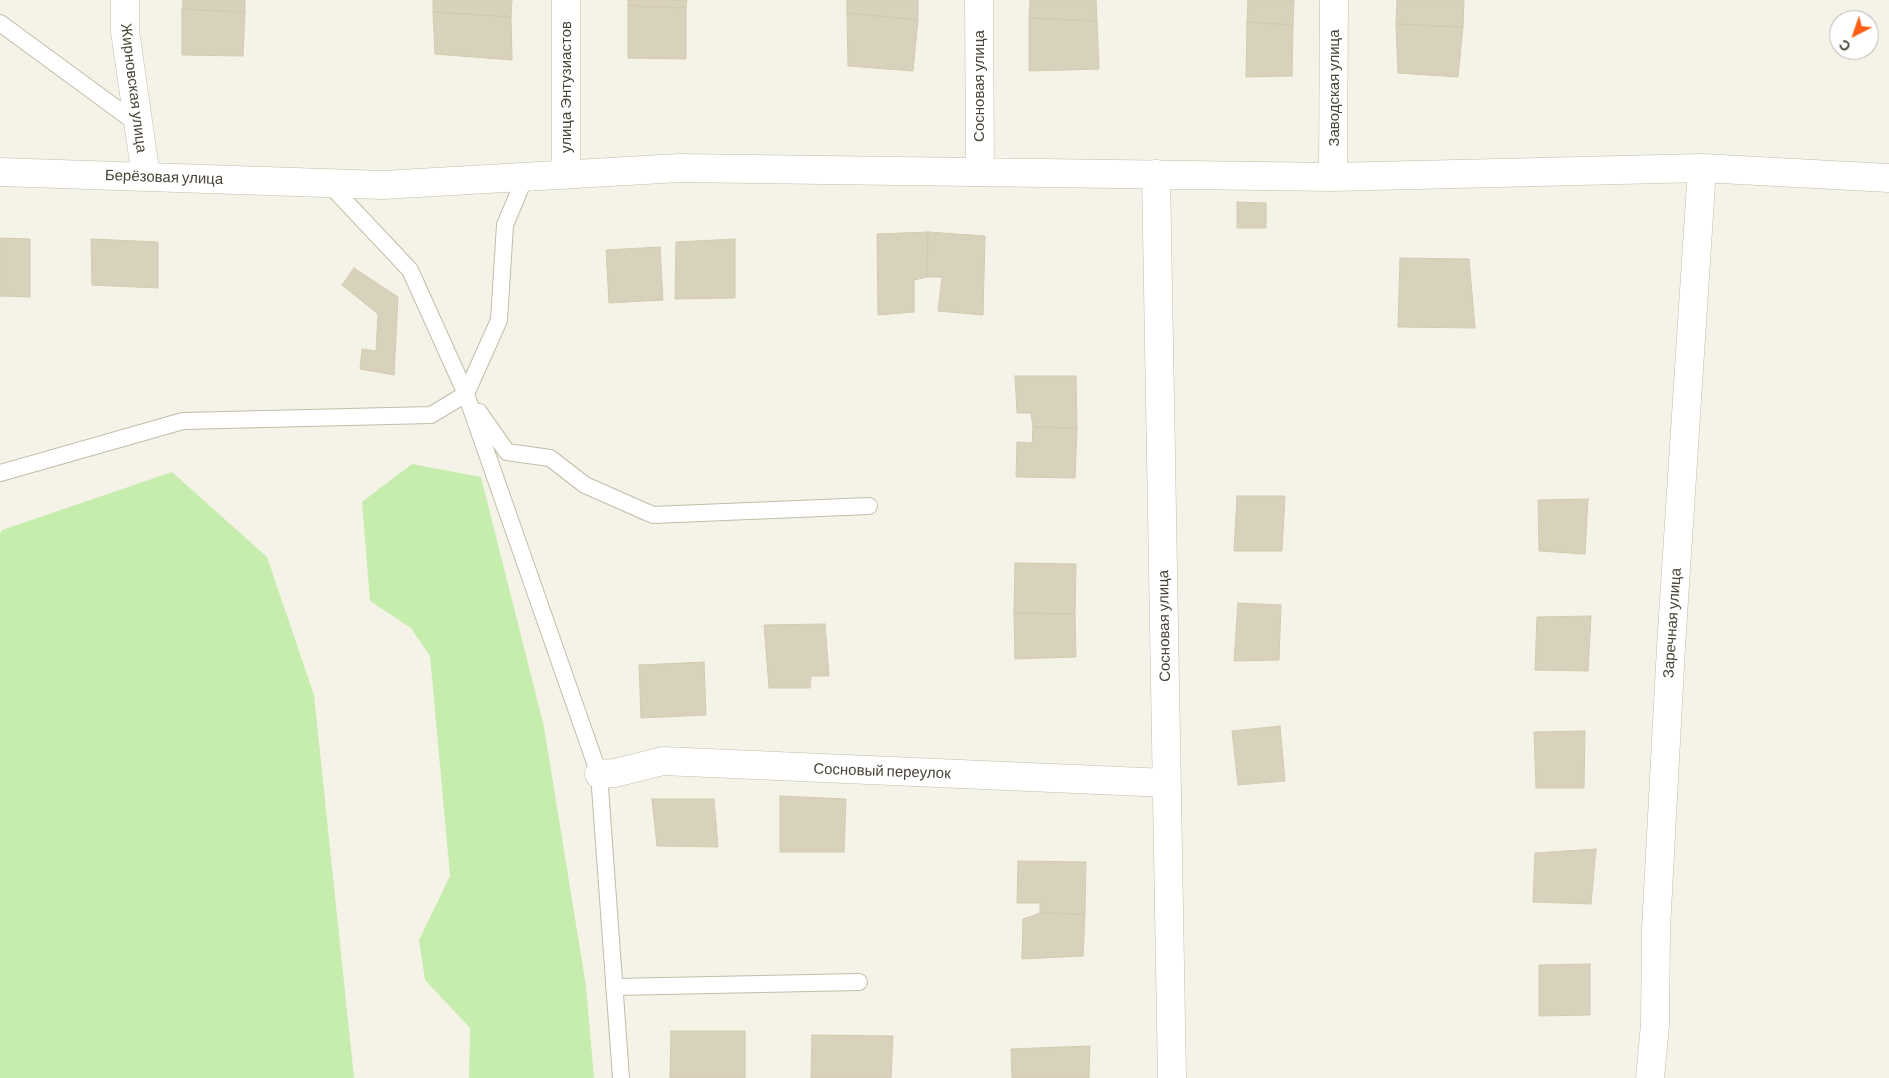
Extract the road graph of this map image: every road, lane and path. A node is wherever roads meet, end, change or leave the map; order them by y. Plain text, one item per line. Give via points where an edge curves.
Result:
1 (126, 0) edge
2 (566, 0) edge
3 (979, 0) edge
4 (1334, 0) edge
5 (0, 23) edge
6 (139, 126) junction
7 (1702, 168) junction
8 (0, 172) edge
9 (980, 172) junction
10 (1156, 174) junction
11 (566, 175) junction
12 (1333, 176) junction
13 (146, 177) junction
14 (525, 177) junction
15 (1889, 178) edge
16 (328, 183) junction
17 (466, 394) junction
18 (0, 473) edge
19 (868, 506) dead end
20 (599, 774) junction
21 (1166, 783) junction
22 (859, 982) dead end
23 (614, 987) junction
24 (621, 1078) edge
25 (1172, 1078) edge
26 (1650, 1078) edge

1 - 6 street, Жирновская улица via 125,31
2 - 11 street, улица Энтузиастов
3 - 9 street, Сосновая улица
4 - 12 street, Заводская улица
5 - 6 lane
6 - 13 street, Жирновская улица
7 - 12 street, Берёзовая улица
7 - 15 street, Берёзовая улица
7 - 26 street, Заречная улица via 1671,646
8 - 13 street, Берёзовая улица
9 - 10 street, Берёзовая улица
9 - 11 street, Берёзовая улица via 679,168
10 - 12 street, Берёзовая улица
10 - 21 street, Сосновая улица
11 - 14 street, Берёзовая улица
13 - 16 street, Берёзовая улица
14 - 16 street, Берёзовая улица via 384,185
14 - 17 lane via 505,225 499,320
16 - 17 lane via 410,270
17 - 18 lane via 431,415 183,421
17 - 19 lane via 507,452 550,458 585,485 653,515
17 - 20 lane
20 - 21 street, Сосновый переулок via 663,761
20 - 23 lane
21 - 25 street, Сосновая улица
22 - 23 lane
23 - 24 lane

